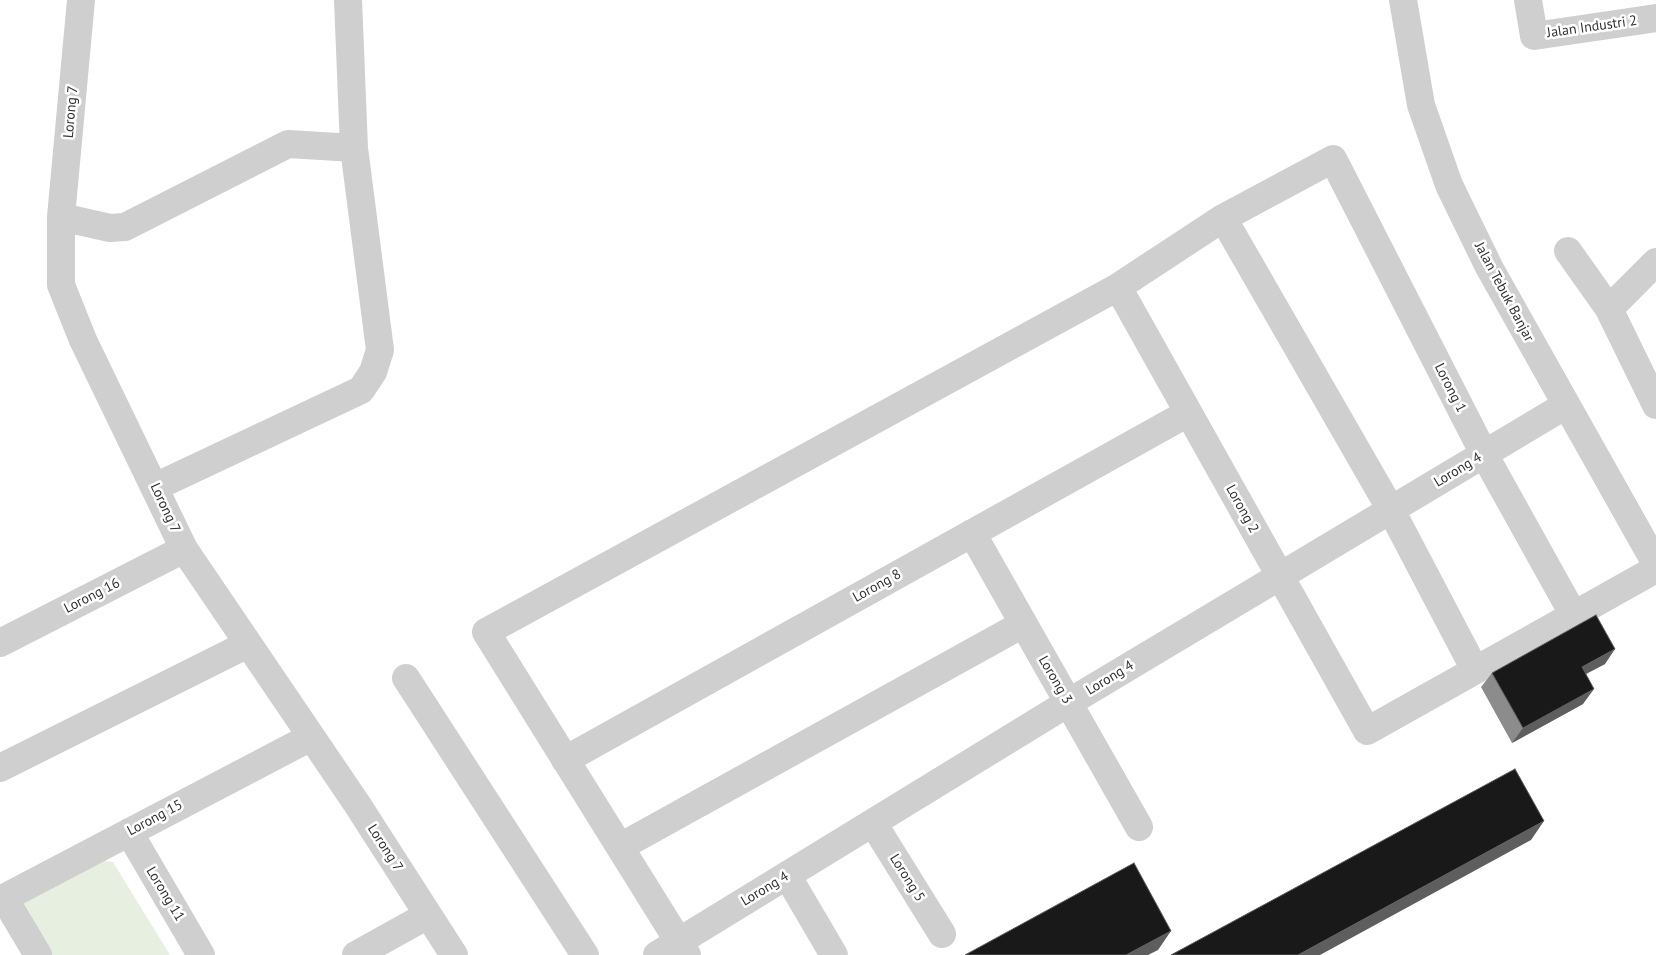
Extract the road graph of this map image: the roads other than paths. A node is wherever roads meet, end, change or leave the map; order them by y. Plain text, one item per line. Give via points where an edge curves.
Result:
1 (81, 0) edge
2 (348, 0) edge
3 (1403, 0) edge
4 (1528, 0) edge
5 (1656, 18) edge
6 (354, 148) junction
7 (61, 217) junction
8 (1223, 218) junction
9 (1568, 251) dead end
10 (1656, 262) edge
11 (1118, 287) junction
12 (1609, 309) junction
13 (1566, 405) junction
14 (1656, 406) edge
15 (1188, 412) junction
16 (1484, 454) junction
17 (155, 488) junction
18 (1392, 510) junction
19 (972, 533) junction
20 (184, 550) junction
21 (1656, 564) edge
22 (1656, 569) edge
23 (1280, 576) junction
24 (1573, 614) junction
25 (1023, 624) junction
26 (0, 643) edge
27 (248, 644) junction
28 (1474, 670) junction
29 (406, 678) dead end
30 (1068, 703) junction
31 (311, 737) junction
32 (565, 760) junction
33 (0, 768) edge
34 (873, 823) junction
35 (1138, 826) dead end
36 (129, 832) junction
37 (620, 847) junction
38 (787, 875) junction
39 (2, 899) edge
40 (428, 915) junction
41 (942, 934) dead end
42 (674, 950) edge
43 (38, 955) edge
44 (201, 955) edge
45 (356, 955) edge
46 (454, 955) edge
47 (584, 955) edge
48 (834, 955) edge

1 - 7 street, Lorong 7
2 - 6 street
3 - 13 street, Jalan Tebuk Banjar via 1421,105 1449,185 1489,266
4 - 5 street, Jalan Industri 2 via 1534,36
6 - 7 street via 288,144 125,227 110,228
6 - 17 street via 380,350 373,372 361,390
7 - 17 street, Lorong 7 via 61,286 83,340
8 - 11 street
8 - 16 street, Lorong 1 via 1333,159
8 - 18 street
9 - 12 street
10 - 12 street
11 - 15 street, Lorong 2
11 - 32 street via 486,632
12 - 14 street
13 - 16 street, Lorong 4
13 - 21 street, Jalan Tebuk Banjar
15 - 19 street, Lorong 8
15 - 23 street, Lorong 2
16 - 18 street, Lorong 4
16 - 24 street, Lorong 1
17 - 20 street, Lorong 7
18 - 23 street, Lorong 4
18 - 28 street
19 - 25 street, Lorong 3
19 - 32 street, Lorong 8
20 - 26 street, Lorong 16
20 - 27 street, Lorong 7
22 - 24 street
23 - 28 street, Lorong 2 via 1367,731
23 - 30 street, Lorong 4
24 - 28 street
25 - 30 street, Lorong 3
25 - 37 street
27 - 31 street, Lorong 7
27 - 33 street
29 - 47 street
30 - 34 street, Lorong 4
30 - 35 street, Lorong 3
31 - 36 street, Lorong 15
31 - 40 street, Lorong 7
32 - 37 street
34 - 38 street, Lorong 4
34 - 41 street, Lorong 5
36 - 39 street, Lorong 15
36 - 44 street, Lorong 11
37 - 42 street
38 - 42 street, Lorong 4
38 - 48 street
39 - 43 street
40 - 45 street
40 - 46 street, Lorong 7

